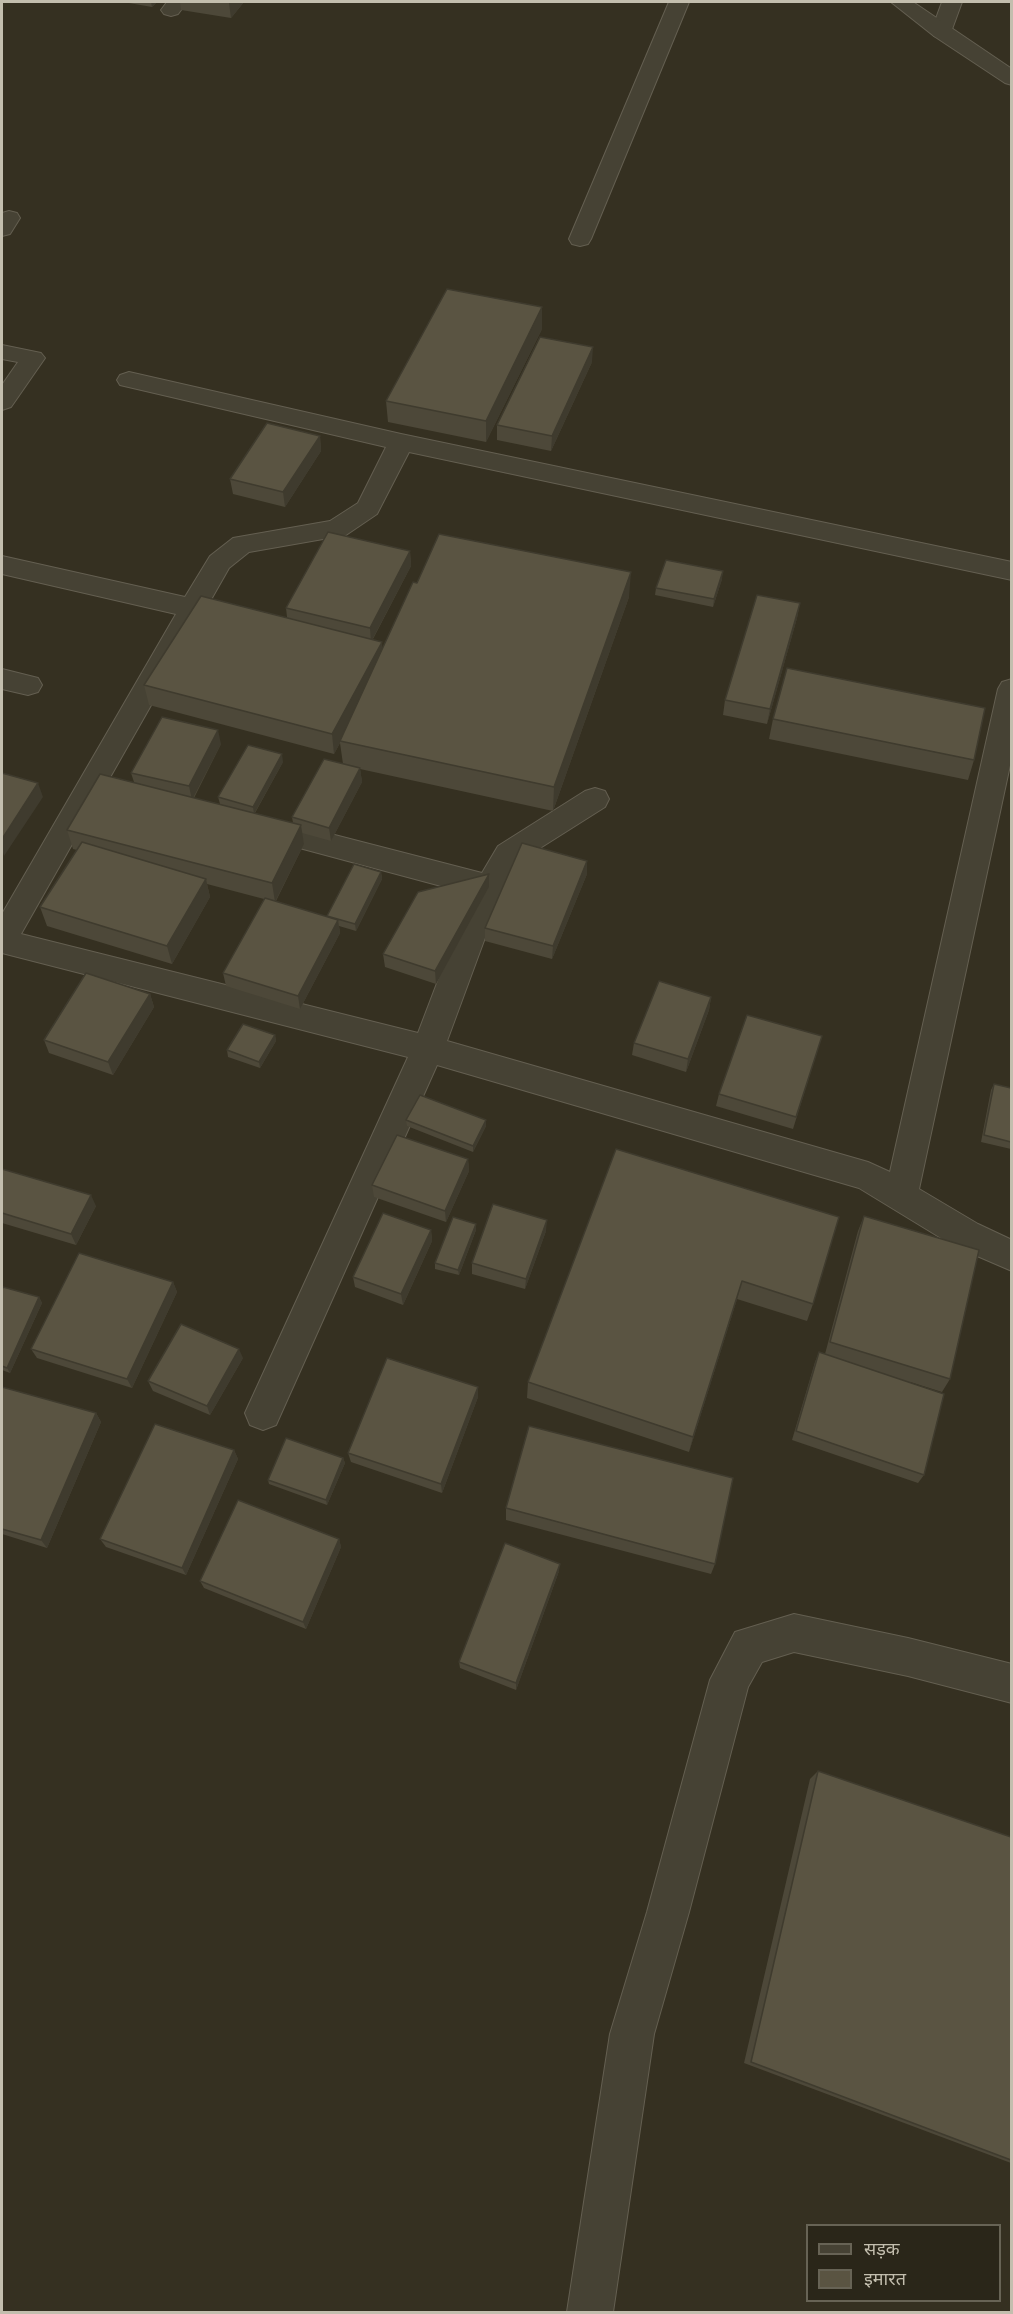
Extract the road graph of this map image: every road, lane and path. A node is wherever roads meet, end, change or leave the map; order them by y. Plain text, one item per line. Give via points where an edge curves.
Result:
1 (678, 2) edge
2 (901, 2) edge
3 (952, 2) edge
4 (941, 32) junction
5 (1011, 79) edge
6 (580, 239) dead end
7 (2, 352) edge
8 (129, 380) dead end
9 (2, 402) edge
10 (401, 442) junction
11 (2, 565) edge
12 (1011, 571) edge
13 (192, 608) junction
14 (2, 679) edge
15 (28, 685) dead end
16 (1011, 689) edge
17 (595, 800) dead end
18 (238, 821) edge
19 (489, 887) junction
20 (2, 940) edge
21 (428, 1049) junction
22 (901, 1196) junction
23 (1011, 1256) edge
24 (263, 1413) dead end
25 (1011, 1684) edge
26 (590, 2313) edge

1 - 6 street
2 - 4 street
3 - 4 street
4 - 5 street
7 - 9 street via 33,358
8 - 10 street
10 - 12 street
10 - 13 street via 368,508 337,529 242,544 219,562
11 - 13 street
13 - 20 street via 102,786
14 - 15 street
16 - 22 street
17 - 19 street via 508,854
18 - 19 street
19 - 21 street
20 - 21 street
21 - 22 street via 868,1176
21 - 24 street
22 - 23 street via 966,1235
25 - 26 street via 794,1633 750,1646 730,1680 632,2034

